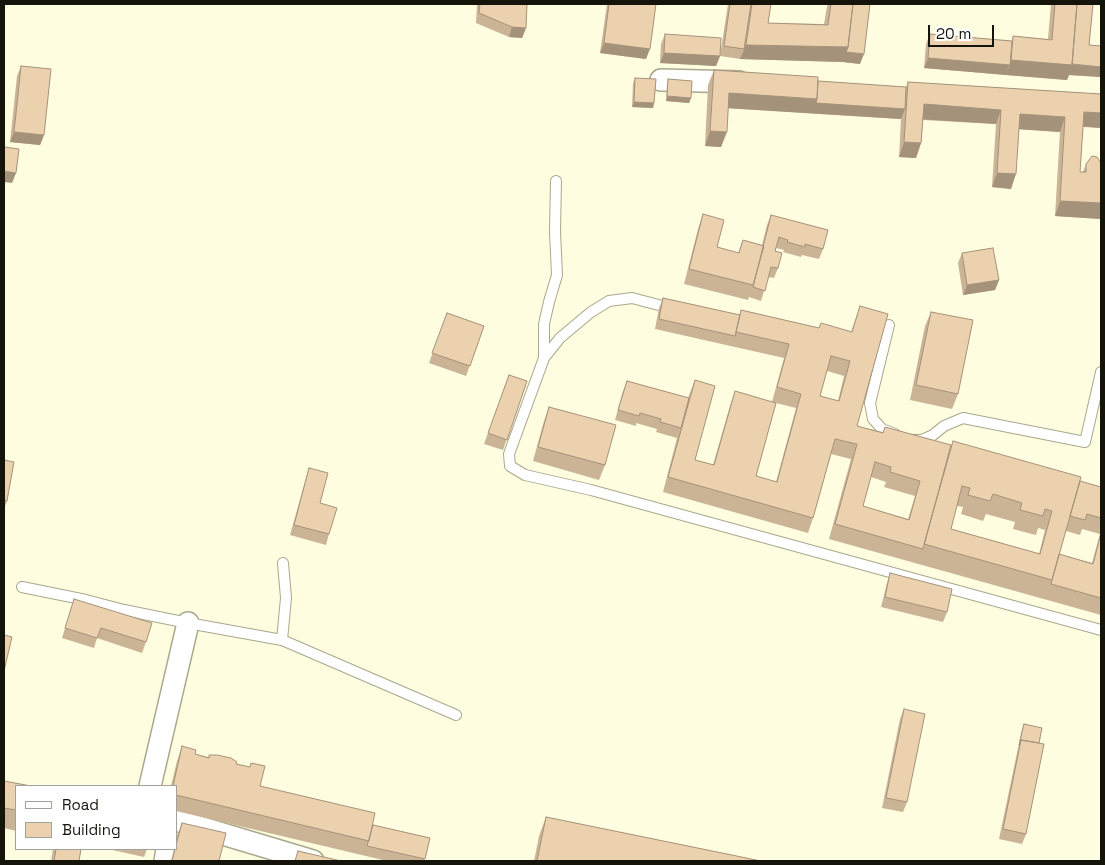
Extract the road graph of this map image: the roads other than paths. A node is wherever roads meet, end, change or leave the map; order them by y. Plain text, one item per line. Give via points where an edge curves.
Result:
1 (661, 80) dead end
2 (760, 83) edge
3 (556, 181) dead end
4 (683, 311) edge
5 (889, 325) edge
6 (544, 358) junction
7 (1101, 372) edge
8 (283, 563) dead end
9 (22, 587) dead end
10 (188, 623) junction
11 (1101, 630) edge
12 (282, 640) junction
13 (456, 715) dead end
14 (150, 785) edge
15 (178, 821) edge
16 (313, 861) edge

1 - 2 street
3 - 6 lane via 556,275 544,324
4 - 6 lane via 632,298 609,301 560,338
5 - 7 lane via 870,403 873,419 882,429 912,440 922,440 963,418 1086,442
6 - 11 lane via 509,454 510,466 525,475 591,490
8 - 12 lane via 286,598
9 - 10 lane
10 - 12 lane
10 - 14 street
12 - 13 lane
15 - 16 street

